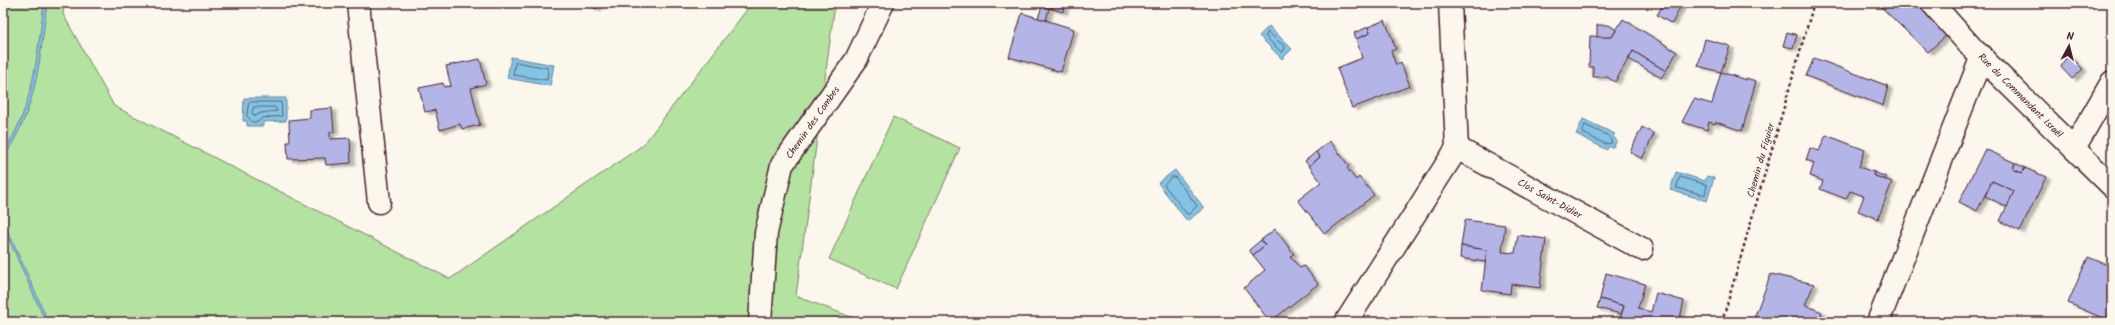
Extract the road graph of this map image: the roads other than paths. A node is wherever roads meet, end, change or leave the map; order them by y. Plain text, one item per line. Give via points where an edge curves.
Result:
1 (358, 3) edge
2 (883, 3) edge
3 (1450, 3) edge
4 (1932, 3) edge
5 (1982, 56) junction
6 (2112, 82) edge
7 (1457, 148) junction
8 (2074, 148) junction
9 (2112, 186) edge
10 (380, 202) dead end
11 (1642, 248) dead end
12 (760, 322) edge
13 (1346, 322) edge
14 (1878, 322) edge

1 - 10 street
2 - 12 street, Chemin des Combes via 856,60 782,165 766,233
3 - 7 street
4 - 5 street, Rue du Commandant Israël
5 - 8 street, Rue du Commandant Israël
5 - 14 street
6 - 8 street
7 - 11 street, Clos Saint-Didier
7 - 13 street
8 - 9 street, Rue du Commandant Israël

